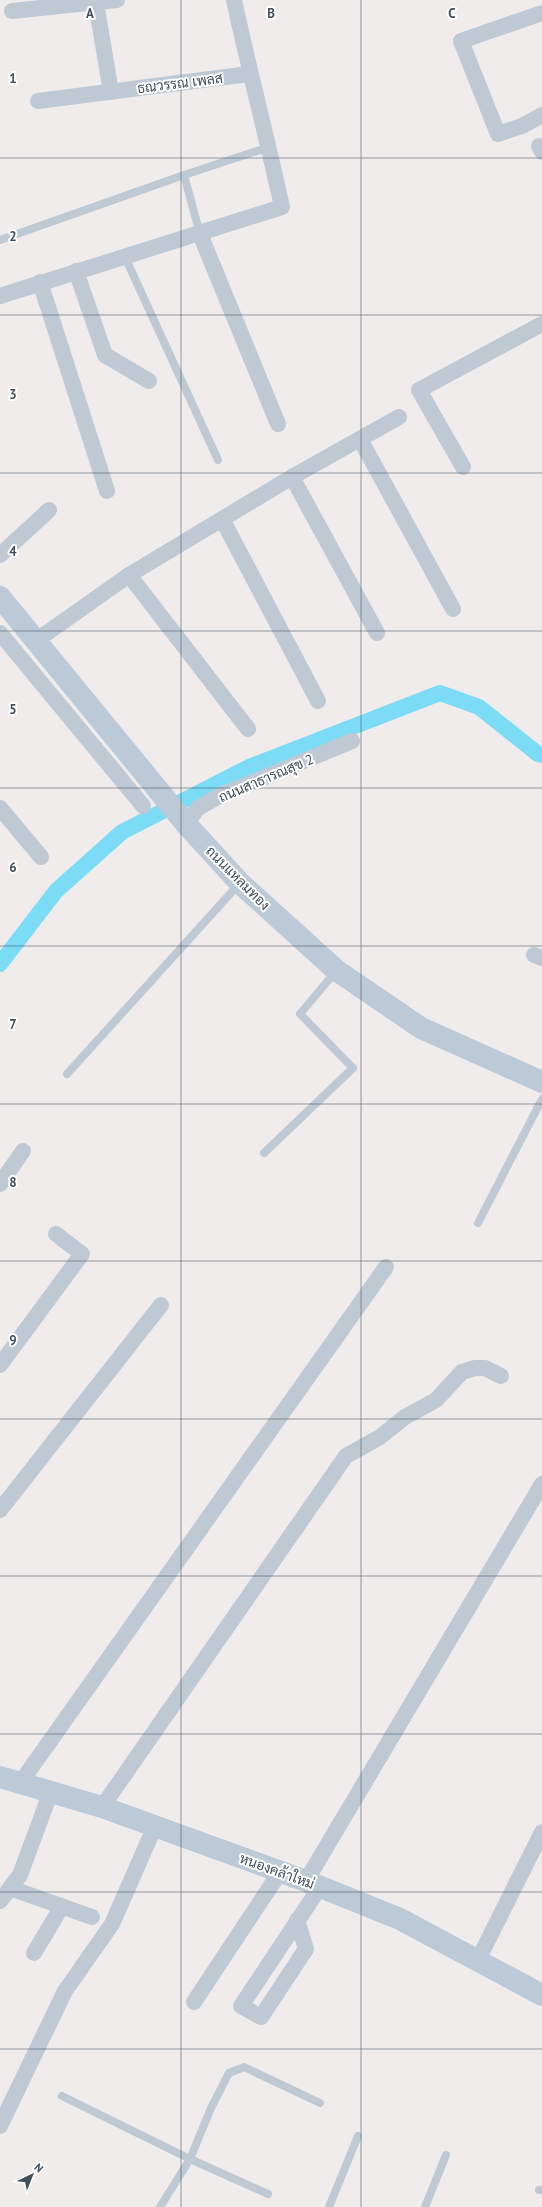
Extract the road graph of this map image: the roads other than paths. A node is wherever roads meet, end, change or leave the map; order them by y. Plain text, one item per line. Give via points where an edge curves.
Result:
1 (117, 0) edge
2 (234, 0) edge
3 (96, 3) junction
4 (12, 11) dead end
5 (542, 13) edge
6 (250, 74) junction
7 (110, 92) junction
8 (38, 101) dead end
9 (542, 116) edge
10 (269, 147) junction
11 (184, 175) junction
12 (200, 234) junction
13 (0, 240) edge
14 (125, 257) junction
15 (76, 271) junction
16 (40, 282) junction
17 (0, 296) edge
18 (542, 324) edge
19 (149, 381) dead end
20 (399, 417) dead end
21 (278, 424) dead end
22 (360, 439) junction
23 (218, 460) dead end
24 (463, 467) dead end
25 (292, 477) junction
26 (107, 491) dead end
27 (50, 510) dead end
28 (222, 519) junction
29 (0, 555) edge
30 (129, 575) junction
31 (2, 602) edge
32 (453, 609) dead end
33 (0, 633) edge
34 (377, 633) dead end
35 (36, 640) junction
36 (318, 701) dead end
37 (248, 729) dead end
38 (352, 741) dead end
39 (143, 806) dead end
40 (0, 808) edge
41 (182, 819) junction
42 (41, 857) dead end
43 (240, 883) junction
44 (336, 970) junction
45 (68, 1074) dead end
46 (542, 1082) edge
47 (542, 1099) edge
48 (23, 1151) dead end
49 (264, 1153) dead end
50 (0, 1184) edge
51 (478, 1223) dead end
52 (56, 1234) dead end
53 (386, 1267) dead end
54 (161, 1305) dead end
55 (0, 1365) edge
56 (501, 1376) dead end
57 (542, 1484) edge
58 (0, 1510) edge
59 (0, 1778) edge
60 (21, 1782) junction
61 (51, 1791) junction
62 (102, 1808) junction
63 (155, 1826) junction
64 (542, 1832) edge
65 (280, 1872) junction
66 (313, 1884) junction
67 (10, 1888) junction
68 (0, 1901) edge
69 (62, 1906) junction
70 (92, 1917) dead end
71 (297, 1920) junction
72 (34, 1953) dead end
73 (478, 1960) junction
74 (542, 1995) edge
75 (194, 2002) dead end
76 (62, 2096) dead end
77 (320, 2104) dead end
78 (0, 2126) edge
79 (358, 2136) dead end
80 (446, 2155) dead end
81 (190, 2159) junction
82 (268, 2194) dead end
83 (160, 2207) edge
84 (329, 2207) edge
85 (425, 2207) edge

1 - 3 street
2 - 6 street
3 - 4 street
3 - 7 street
5 - 9 street via 461,41 498,134
6 - 7 street, ธณวรรณ เพลส
6 - 10 street
7 - 8 street, ธณวรรณ เพลส
10 - 11 lane
10 - 12 street via 282,207
11 - 12 lane
11 - 13 lane
12 - 14 street
12 - 21 street
14 - 15 street
14 - 23 lane
15 - 16 street
15 - 19 street via 105,355
16 - 17 street
16 - 26 street
18 - 24 street via 419,390
20 - 22 street
22 - 25 street
22 - 32 street
25 - 28 street
25 - 34 street
27 - 29 street
28 - 30 street
28 - 36 street
30 - 35 street
30 - 37 street
31 - 35 main road, ถนนแหลมทอง
33 - 39 street
35 - 41 main road, ถนนแหลมทอง
38 - 41 street, ถนนสาธารณสุข 2 via 219,796
40 - 42 street
41 - 43 main road, ถนนแหลมทอง
43 - 44 main road, ถนนแหลมทอง
43 - 45 lane
44 - 46 main road, ถนนแหลมทอง via 421,1028
44 - 49 lane via 300,1014 353,1068
47 - 51 lane
48 - 50 street
52 - 55 street via 82,1254
53 - 60 street
54 - 58 street
56 - 62 street via 485,1368 462,1372 436,1400 346,1456
57 - 66 street
59 - 60 main road, หนองคล้าใหม่
60 - 61 main road, หนองคล้าใหม่
61 - 62 main road, หนองคล้าใหม่
61 - 67 street via 20,1875
62 - 63 main road, หนองคล้าใหม่
63 - 65 main road, หนองคล้าใหม่
63 - 78 street via 112,1924 65,1990
64 - 73 street
65 - 66 main road, หนองคล้าใหม่
65 - 75 street
66 - 71 street
66 - 73 main road, หนองคล้าใหม่ via 400,1919
67 - 68 street
67 - 69 street
69 - 70 street
69 - 72 street
71 - 71 street via 306,1949 262,2017 241,2006
73 - 74 main road, หนองคล้าใหม่
76 - 81 lane
77 - 81 lane via 244,2067 229,2073
79 - 84 lane
80 - 85 lane
81 - 82 lane
81 - 83 lane

